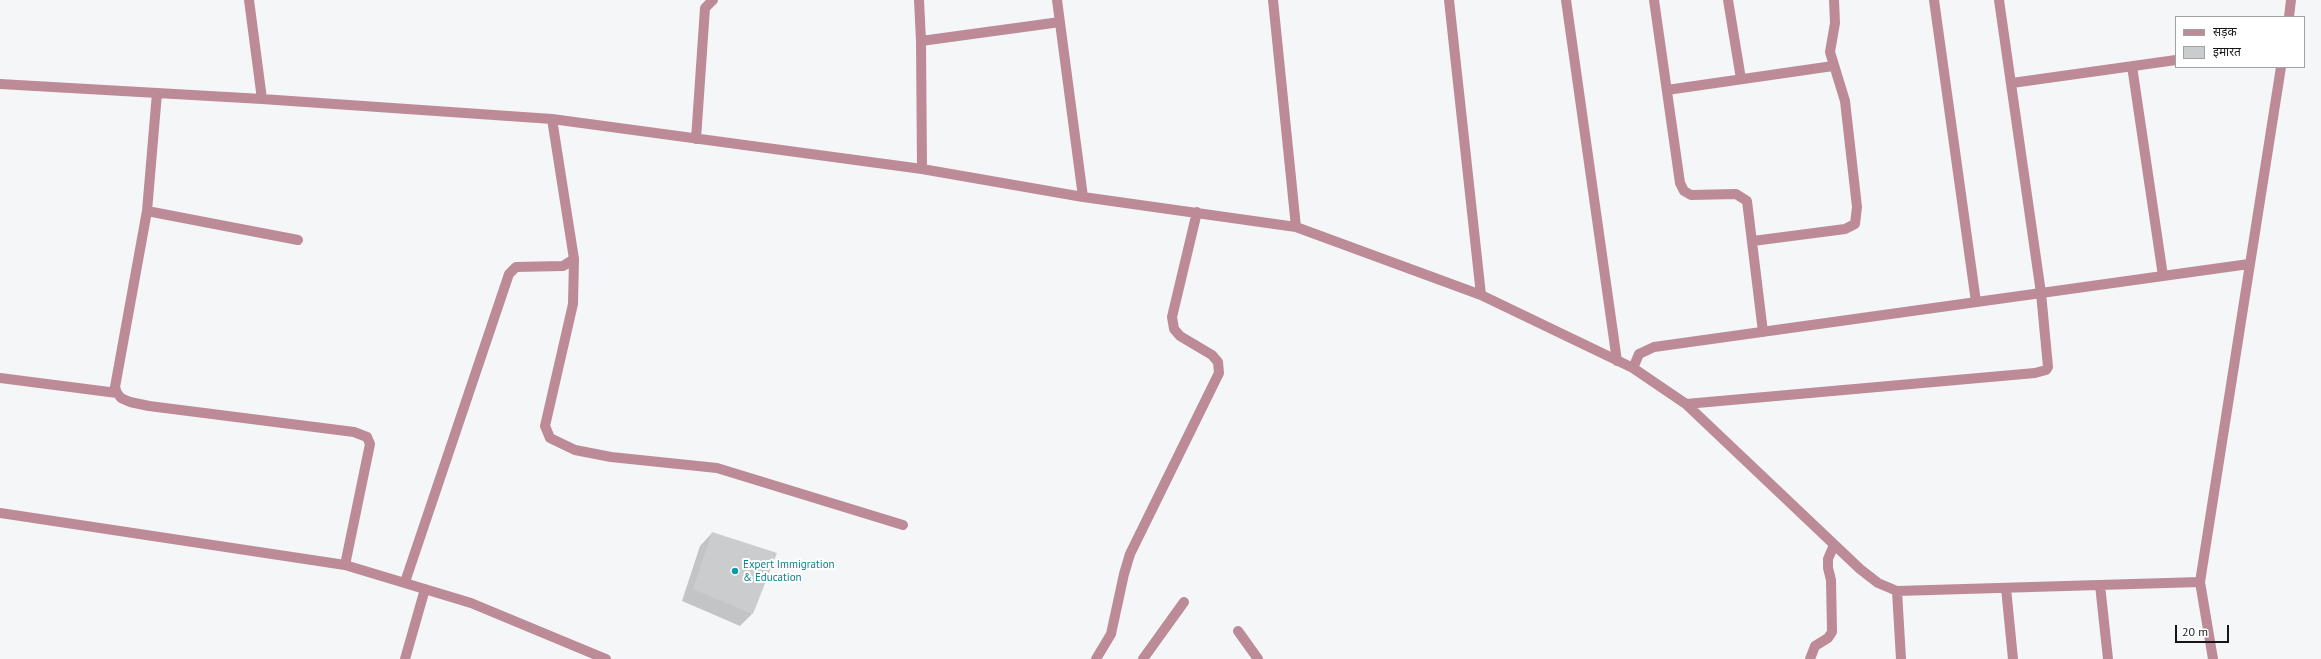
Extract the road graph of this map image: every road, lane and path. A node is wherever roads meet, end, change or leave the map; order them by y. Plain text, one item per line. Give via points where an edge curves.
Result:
1 (249, 0) edge
2 (713, 0) edge
3 (919, 0) edge
4 (1057, 0) edge
5 (1273, 0) edge
6 (1449, 0) edge
7 (1566, 0) edge
8 (1654, 0) edge
9 (1728, 0) edge
10 (1834, 0) edge
11 (1934, 0) edge
12 (1999, 0) edge
13 (2291, 0) edge
14 (2288, 16) edge
15 (1060, 22) junction
16 (921, 40) junction
17 (2175, 60) edge
18 (1833, 66) junction
19 (2132, 66) junction
20 (2281, 68) edge
21 (1741, 79) junction
22 (2012, 83) junction
23 (0, 84) edge
24 (1667, 90) junction
25 (157, 93) junction
26 (262, 98) junction
27 (552, 119) junction
28 (696, 139) junction
29 (922, 169) junction
30 (1083, 197) junction
31 (147, 211) junction
32 (1197, 212) junction
33 (1296, 227) junction
34 (298, 240) dead end
35 (1753, 241) junction
36 (574, 259) junction
37 (2250, 264) junction
38 (2163, 276) junction
39 (2041, 294) junction
40 (1481, 295) junction
41 (1976, 302) junction
42 (1763, 332) junction
43 (1617, 360) junction
44 (1633, 368) junction
45 (0, 378) edge
46 (117, 393) junction
47 (1686, 404) junction
48 (0, 513) edge
49 (904, 525) dead end
50 (1834, 545) junction
51 (345, 565) junction
52 (405, 582) junction
53 (2200, 582) junction
54 (2100, 585) junction
55 (2006, 588) junction
56 (425, 589) junction
57 (1897, 591) junction
58 (1184, 602) dead end
59 (1238, 631) dead end
60 (405, 659) edge
61 (606, 659) edge
62 (1096, 659) edge
63 (1143, 659) edge
64 (1258, 659) edge
65 (1810, 659) edge
66 (1901, 659) edge
67 (2012, 659) edge
68 (2108, 659) edge
69 (2213, 659) edge

1 - 26 street
2 - 28 street via 705,8
3 - 16 street
4 - 15 street
5 - 33 street
6 - 40 street
7 - 43 street
8 - 24 street
9 - 21 street
10 - 18 street via 1835,23 1830,52
11 - 41 street
12 - 22 street
13 - 14 street
15 - 16 street
15 - 30 street
16 - 29 street
17 - 19 street
18 - 21 street
18 - 35 street via 1845,101 1857,207 1855,224 1845,229
19 - 22 street
19 - 38 street
20 - 37 street
21 - 24 street
22 - 39 street
23 - 25 street
24 - 35 street via 1680,183 1684,192 1691,195 1742,196 1746,200
25 - 26 street
25 - 31 street
26 - 27 street
27 - 28 street
27 - 36 street
28 - 29 street
29 - 30 street
30 - 32 street
31 - 34 street
31 - 46 street via 115,387
32 - 33 street
32 - 62 street via 1172,317 1174,329 1180,336 1212,355 1218,362 1219,373 1130,554 1112,634
33 - 40 street
35 - 42 street
36 - 49 street via 573,304 545,426 550,438 575,450 611,457 717,468
36 - 52 street via 563,266 516,267 509,274
37 - 38 street
37 - 53 street
38 - 39 street
39 - 41 street
39 - 47 street via 2048,366 2043,372
40 - 43 street
41 - 42 street
42 - 44 street via 1654,347 1639,354
43 - 44 street
44 - 47 street
45 - 46 street
46 - 51 street via 130,402 149,406 354,432 367,437 370,444
47 - 50 street
48 - 51 street
50 - 57 street via 1878,583
50 - 65 street via 1828,559 1832,632 1828,638 1815,646
51 - 52 street
52 - 56 street
53 - 54 street
53 - 69 street
54 - 55 street
54 - 68 street
55 - 57 street
55 - 67 street
56 - 60 street
56 - 61 street via 471,603
57 - 66 street
58 - 63 street
59 - 64 street

